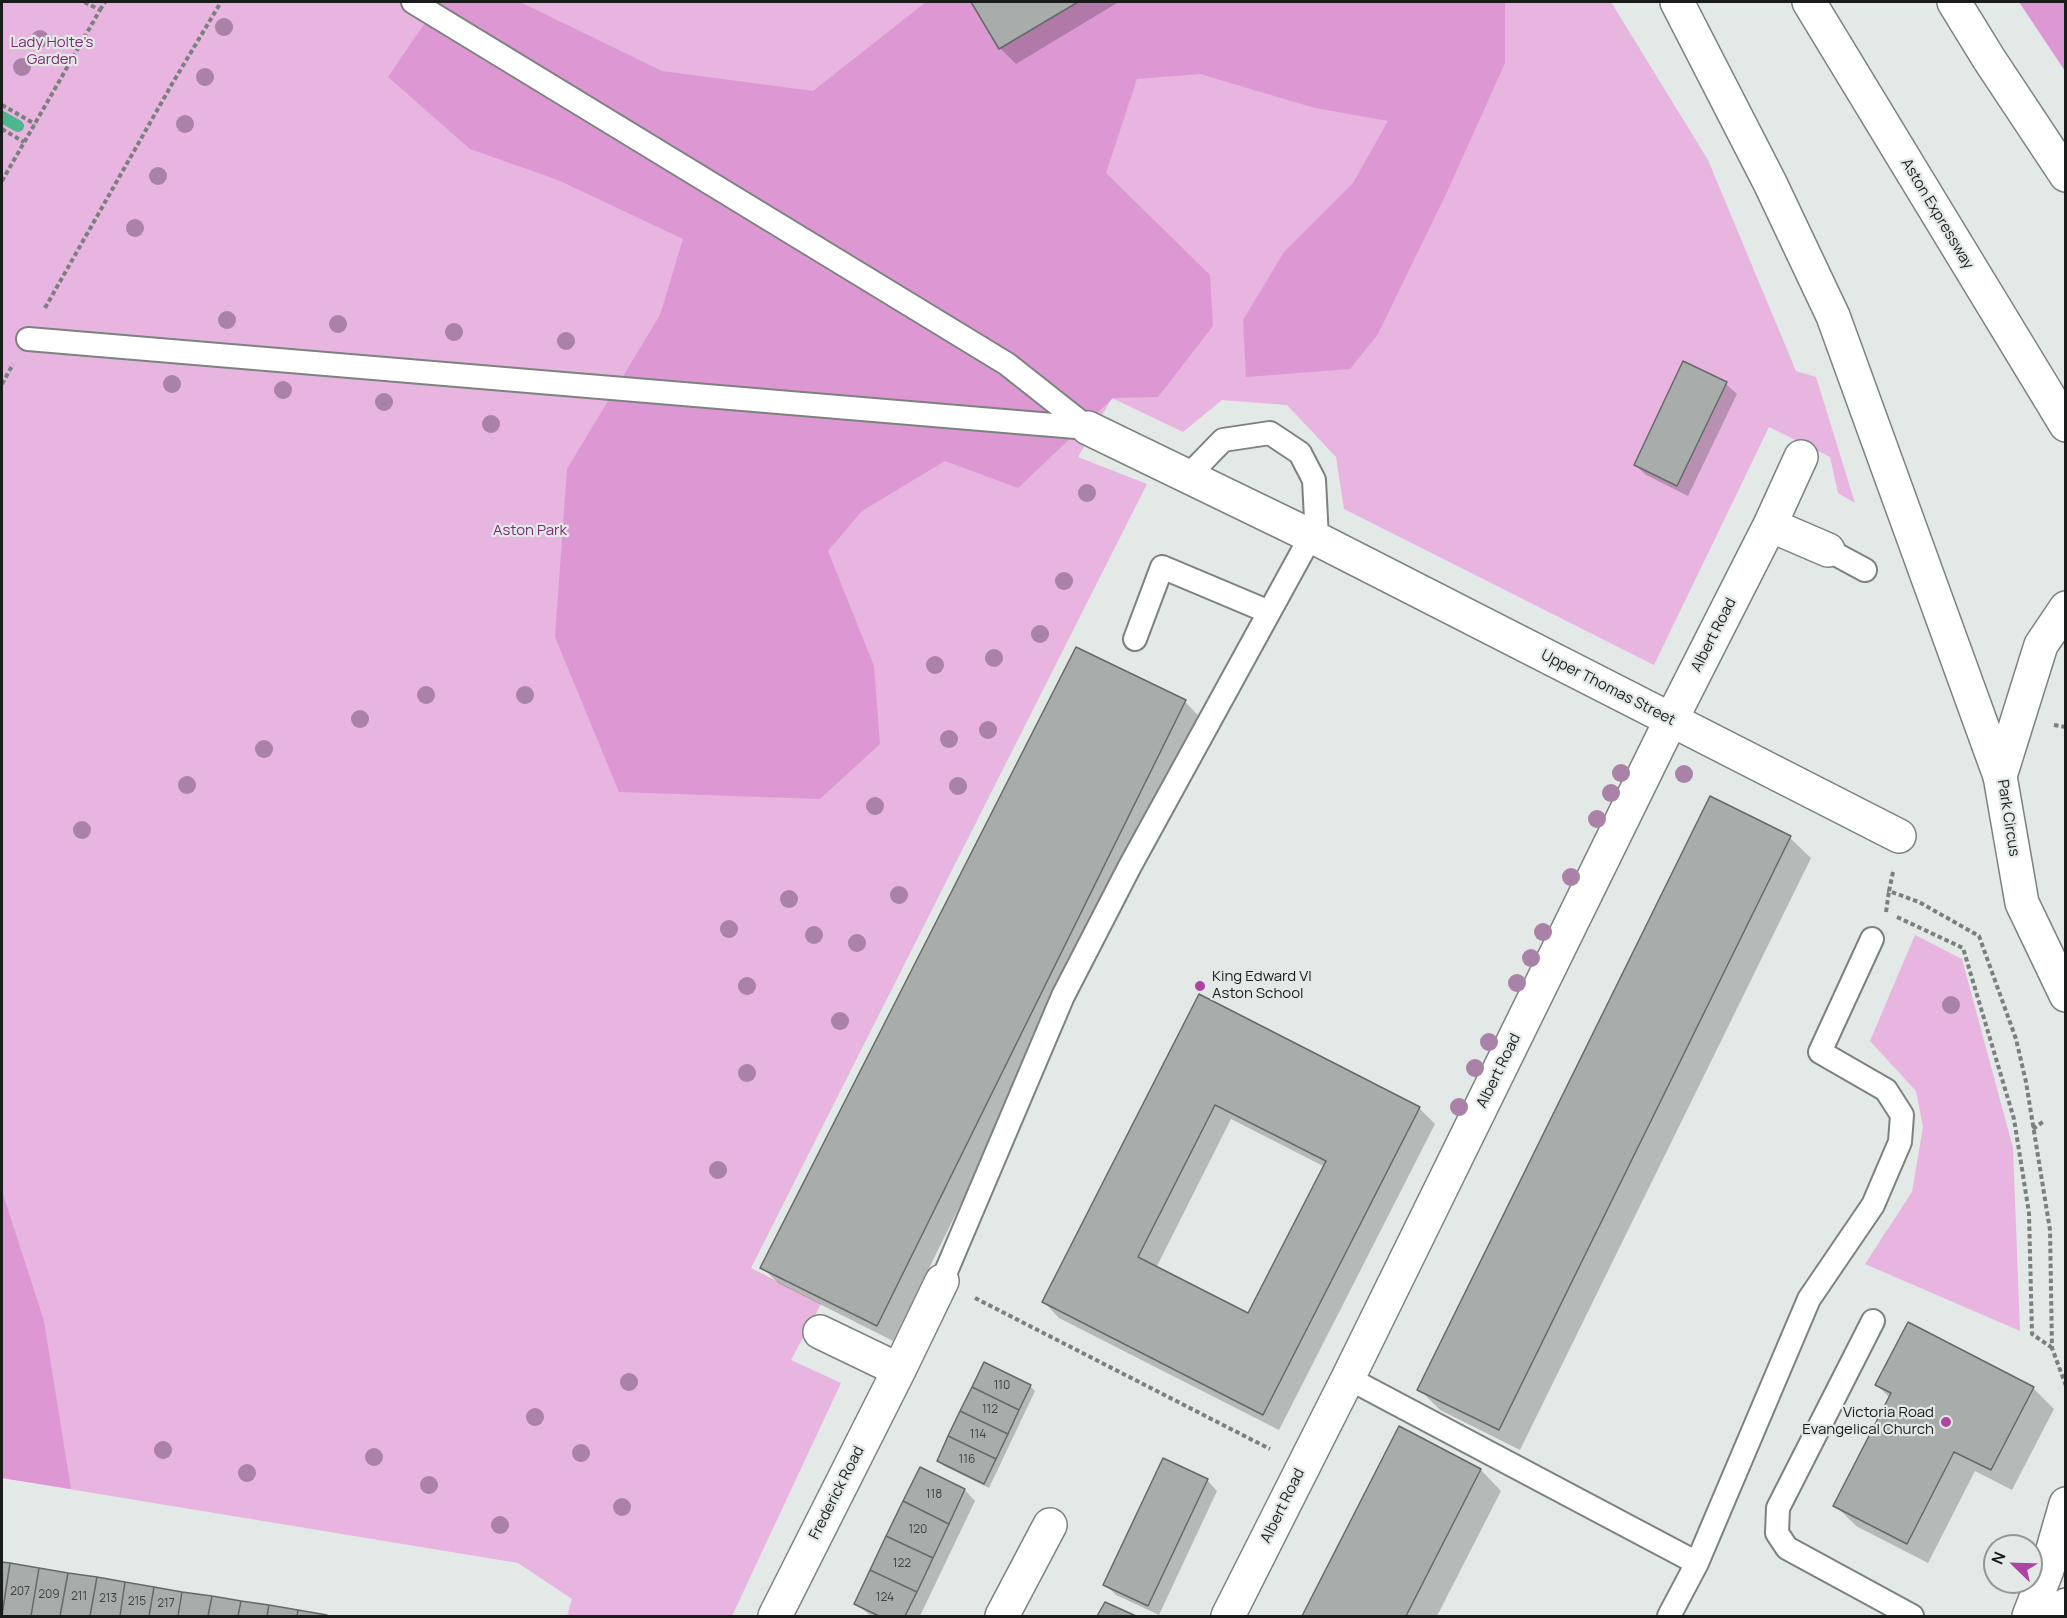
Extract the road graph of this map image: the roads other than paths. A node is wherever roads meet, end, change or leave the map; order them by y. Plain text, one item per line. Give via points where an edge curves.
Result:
1 (413, 2) edge
2 (1677, 2) edge
3 (1809, 2) edge
4 (1954, 2) edge
5 (2066, 175) edge
6 (28, 339) road end
7 (2066, 425) edge
8 (1088, 428) junction
9 (1801, 457) dead end
10 (1187, 477) junction
11 (1770, 525) junction
12 (1314, 538) junction
13 (1828, 550) joint
14 (1864, 570) dead end
15 (2066, 608) edge
16 (1269, 612) junction
17 (1134, 639) dead end
18 (1671, 720) junction
19 (2000, 776) junction
20 (1899, 836) dead end
21 (1872, 939) dead end
22 (2066, 995) edge
23 (942, 1281) joint
24 (1873, 1321) dead end
25 (820, 1332) dead end
26 (900, 1370) junction
27 (1348, 1378) junction
28 (2066, 1504) edge
29 (1050, 1526) dead end
30 (1697, 1563) junction
31 (2066, 1605) edge
32 (775, 1617) edge
33 (1002, 1617) edge
34 (1228, 1617) edge
35 (1669, 1617) edge
36 (1912, 1617) edge
37 (2029, 1617) edge
38 (2059, 1617) edge

1 - 8 lane via 1007,364
2 - 19 main road via 1833,316
3 - 7 main road, Aston Expressway
4 - 5 main road
6 - 8 lane
8 - 10 main road, Upper Thomas Street
9 - 11 main road, Albert Road
10 - 12 main road, Upper Thomas Street
10 - 12 lane via 1223,440 1270,433 1300,453 1314,480
11 - 13 main road
11 - 18 main road, Albert Road
12 - 16 lane
12 - 18 main road, Upper Thomas Street
13 - 14 lane
15 - 19 main road, Park Circus via 2041,645
16 - 17 lane via 1162,567
16 - 23 lane via 1063,996
18 - 20 main road, Upper Thomas Street
18 - 27 main road, Albert Road
19 - 22 main road, Park Circus via 2022,903
21 - 30 lane via 1820,1052 1886,1090 1902,1115 1900,1142 1873,1205 1809,1299
23 - 26 main road, Frederick Road
24 - 36 lane via 1778,1508 1777,1533 1787,1548
25 - 26 main road
26 - 32 main road, Frederick Road
27 - 30 lane
27 - 34 main road, Albert Road
28 - 37 main road
29 - 33 main road
30 - 35 lane
31 - 38 main road

